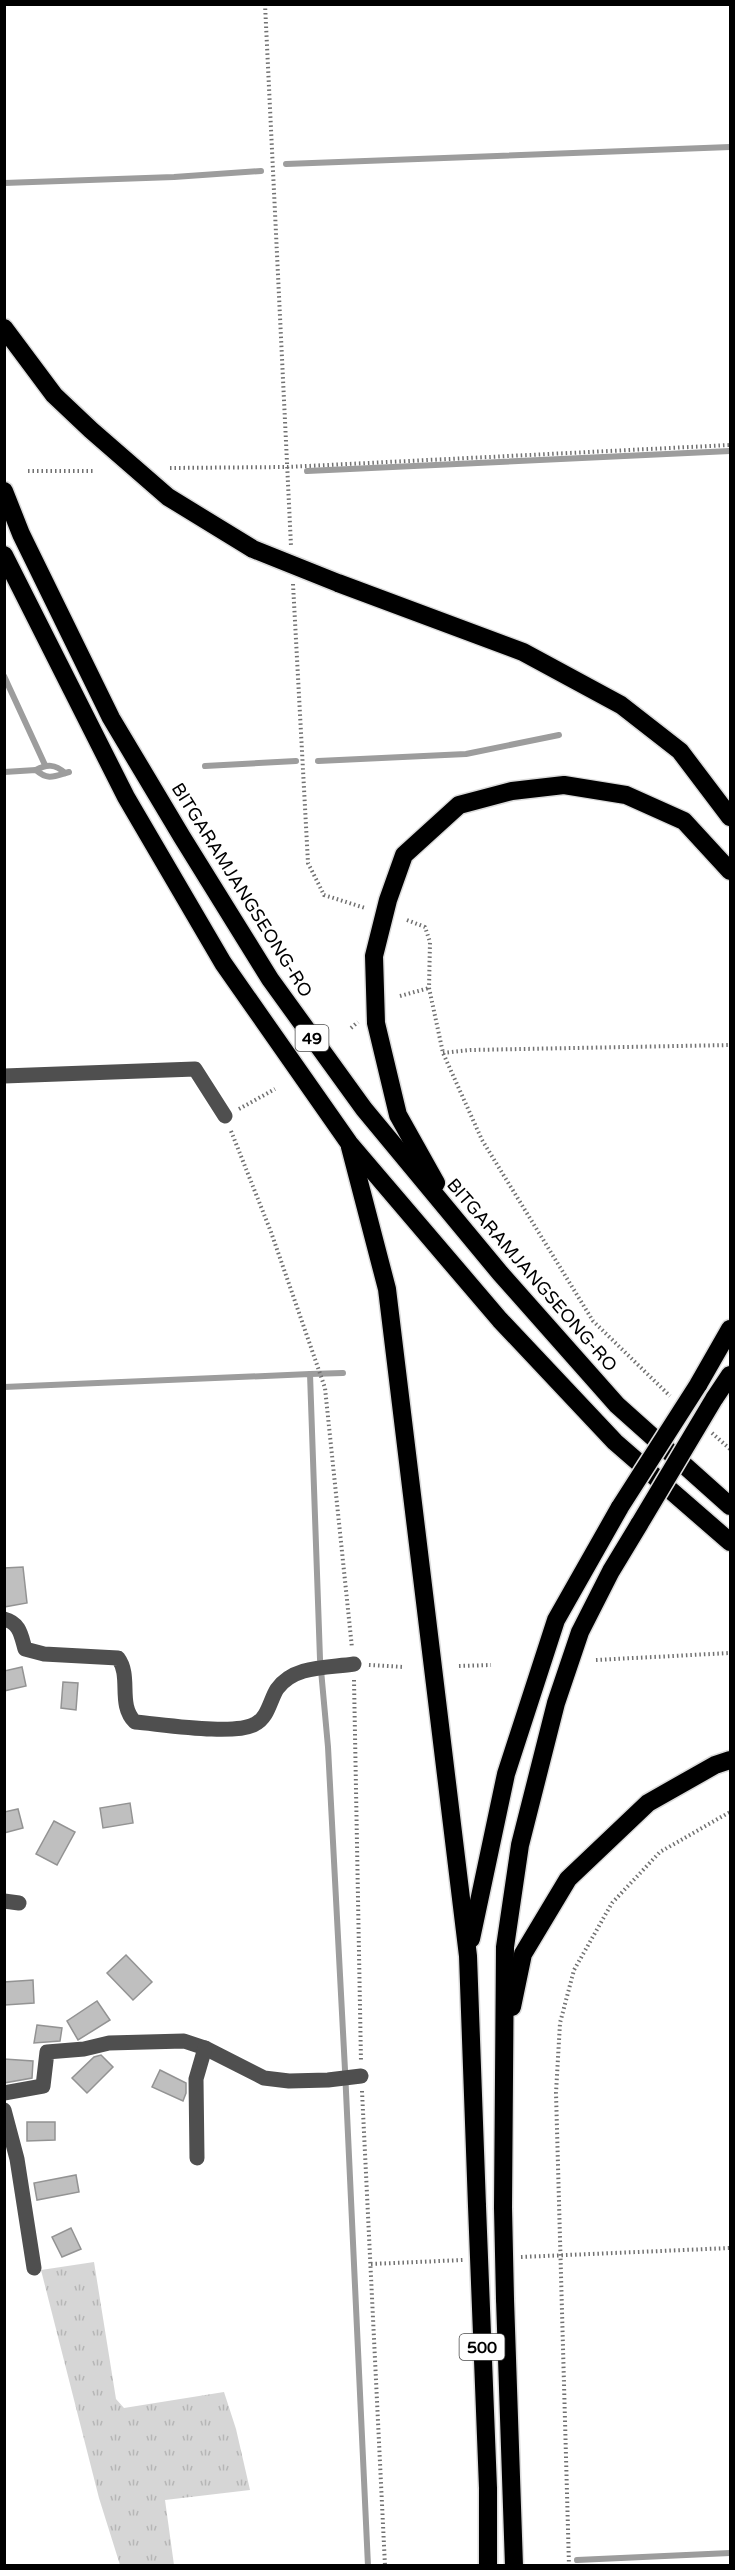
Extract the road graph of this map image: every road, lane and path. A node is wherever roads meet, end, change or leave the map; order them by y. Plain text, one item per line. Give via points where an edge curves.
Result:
1 (265, 4) edge
2 (4, 328) edge
3 (730, 445) edge
4 (287, 467) junction
5 (170, 468) dead end
6 (28, 471) dead end
7 (95, 471) dead end
8 (4, 490) edge
9 (291, 549) dead end
10 (4, 555) edge
11 (293, 572) dead end
12 (730, 817) edge
13 (730, 871) edge
14 (364, 908) dead end
15 (407, 920) dead end
16 (429, 988) junction
17 (400, 996) dead end
18 (730, 1045) edge
19 (443, 1053) junction
20 (4, 1076) edge
21 (275, 1089) dead end
22 (225, 1116) junction
23 (349, 1143) junction
24 (500, 1273) junction
25 (730, 1329) edge
26 (730, 1375) edge
27 (670, 1396) dead end
28 (705, 1427) dead end
29 (730, 1449) edge
30 (730, 1506) edge
31 (730, 1542) edge
32 (4, 1619) edge
33 (730, 1653) edge
34 (596, 1660) dead end
35 (354, 1664) junction
36 (491, 1665) dead end
37 (459, 1666) dead end
38 (404, 1667) dead end
39 (730, 1760) edge
40 (730, 1812) edge
41 (468, 1956) junction
42 (205, 2048) junction
43 (504, 2049) junction
44 (357, 2077) junction
45 (4, 2093) edge
46 (4, 2110) edge
47 (197, 2158) dead end
48 (730, 2248) edge
49 (560, 2256) junction
50 (513, 2258) dead end
51 (466, 2260) dead end
52 (371, 2264) junction
53 (34, 2268) dead end
54 (385, 2565) edge
55 (488, 2565) edge
56 (514, 2565) edge
57 (569, 2565) edge

1 - 4 path
2 - 12 highway, bridge via 54,395 168,497 253,549 523,652 621,705 680,751
3 - 4 path
4 - 5 path
4 - 9 path
6 - 7 path
8 - 24 highway, BITGARAMJANGSEONG-RO / 49 via 21,534 111,718 270,979 364,1109
10 - 23 highway, 49 via 126,797 217,953
11 - 14 path via 308,863 324,895
13 - 24 highway via 684,821 626,795 564,785 512,791 459,805 404,855 374,956 376,1023 398,1114 433,1178
15 - 16 path via 425,927 430,942
16 - 17 path
16 - 19 path
18 - 19 path
19 - 27 path via 482,1140 593,1321
20 - 22 lane via 195,1069
21 - 22 path
22 - 35 path via 271,1232 325,1388
23 - 31 highway, 49 via 500,1320 615,1442
23 - 41 highway via 387,1289
24 - 30 highway, BITGARAMJANGSEONG-RO / 49 via 617,1405
25 - 41 highway, bridge via 620,1507 556,1620 506,1774
26 - 43 highway, bridge via 611,1571 580,1632 556,1703 520,1845 505,1947
28 - 29 path
32 - 35 lane via 14,1621 25,1649 44,1654 118,1658 123,1665 127,1714 135,1722 236,1730 257,1724 278,1688 295,1673
33 - 34 path
35 - 38 path
35 - 44 path
36 - 37 path
39 - 43 highway via 648,1803 568,1879 523,1954
40 - 49 path via 660,1852 612,1903 574,1970 560,2023 556,2093
41 - 55 highway, 500, bridge
42 - 44 lane via 264,2078 289,2081
42 - 45 lane via 184,2041 109,2043 47,2052 43,2086
42 - 47 lane via 196,2079
43 - 56 highway, 500, bridge via 502,2208
44 - 52 path
46 - 53 lane via 17,2159
48 - 49 path
49 - 50 path
49 - 57 path
51 - 52 path
52 - 54 path

